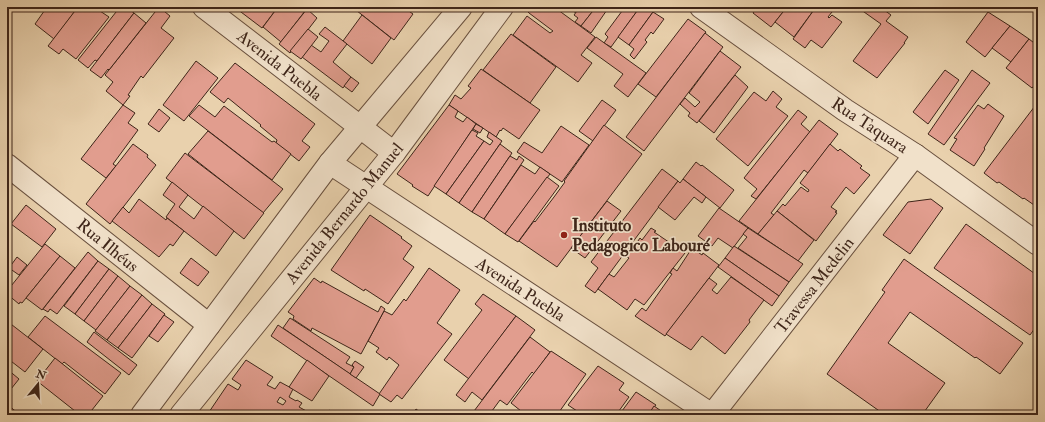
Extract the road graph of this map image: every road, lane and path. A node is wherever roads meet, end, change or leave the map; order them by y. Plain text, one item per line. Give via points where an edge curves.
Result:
1 (204, 7) edge
2 (461, 7) edge
3 (502, 7) edge
4 (701, 7) edge
5 (360, 128) junction
6 (394, 153) junction
7 (915, 155) junction
8 (330, 163) junction
9 (9, 174) edge
10 (366, 187) junction
11 (1038, 244) edge
12 (209, 325) junction
13 (148, 413) edge
14 (181, 415) edge
15 (712, 415) edge

1 - 5 street, Avenida Puebla
2 - 5 street
3 - 6 street, Avenida Bernardo Manuel
4 - 7 street, Rua Taquara via 845,110
5 - 6 street, Avenida Puebla
5 - 8 street
6 - 10 street, Avenida Bernardo Manuel
7 - 11 street, Rua Taquara
7 - 15 street, Travessa Medelin
8 - 10 street, Avenida Puebla
8 - 12 street
9 - 12 street, Rua Ilhéus
10 - 14 street, Avenida Bernardo Manuel
10 - 15 street, Avenida Puebla
12 - 13 street

